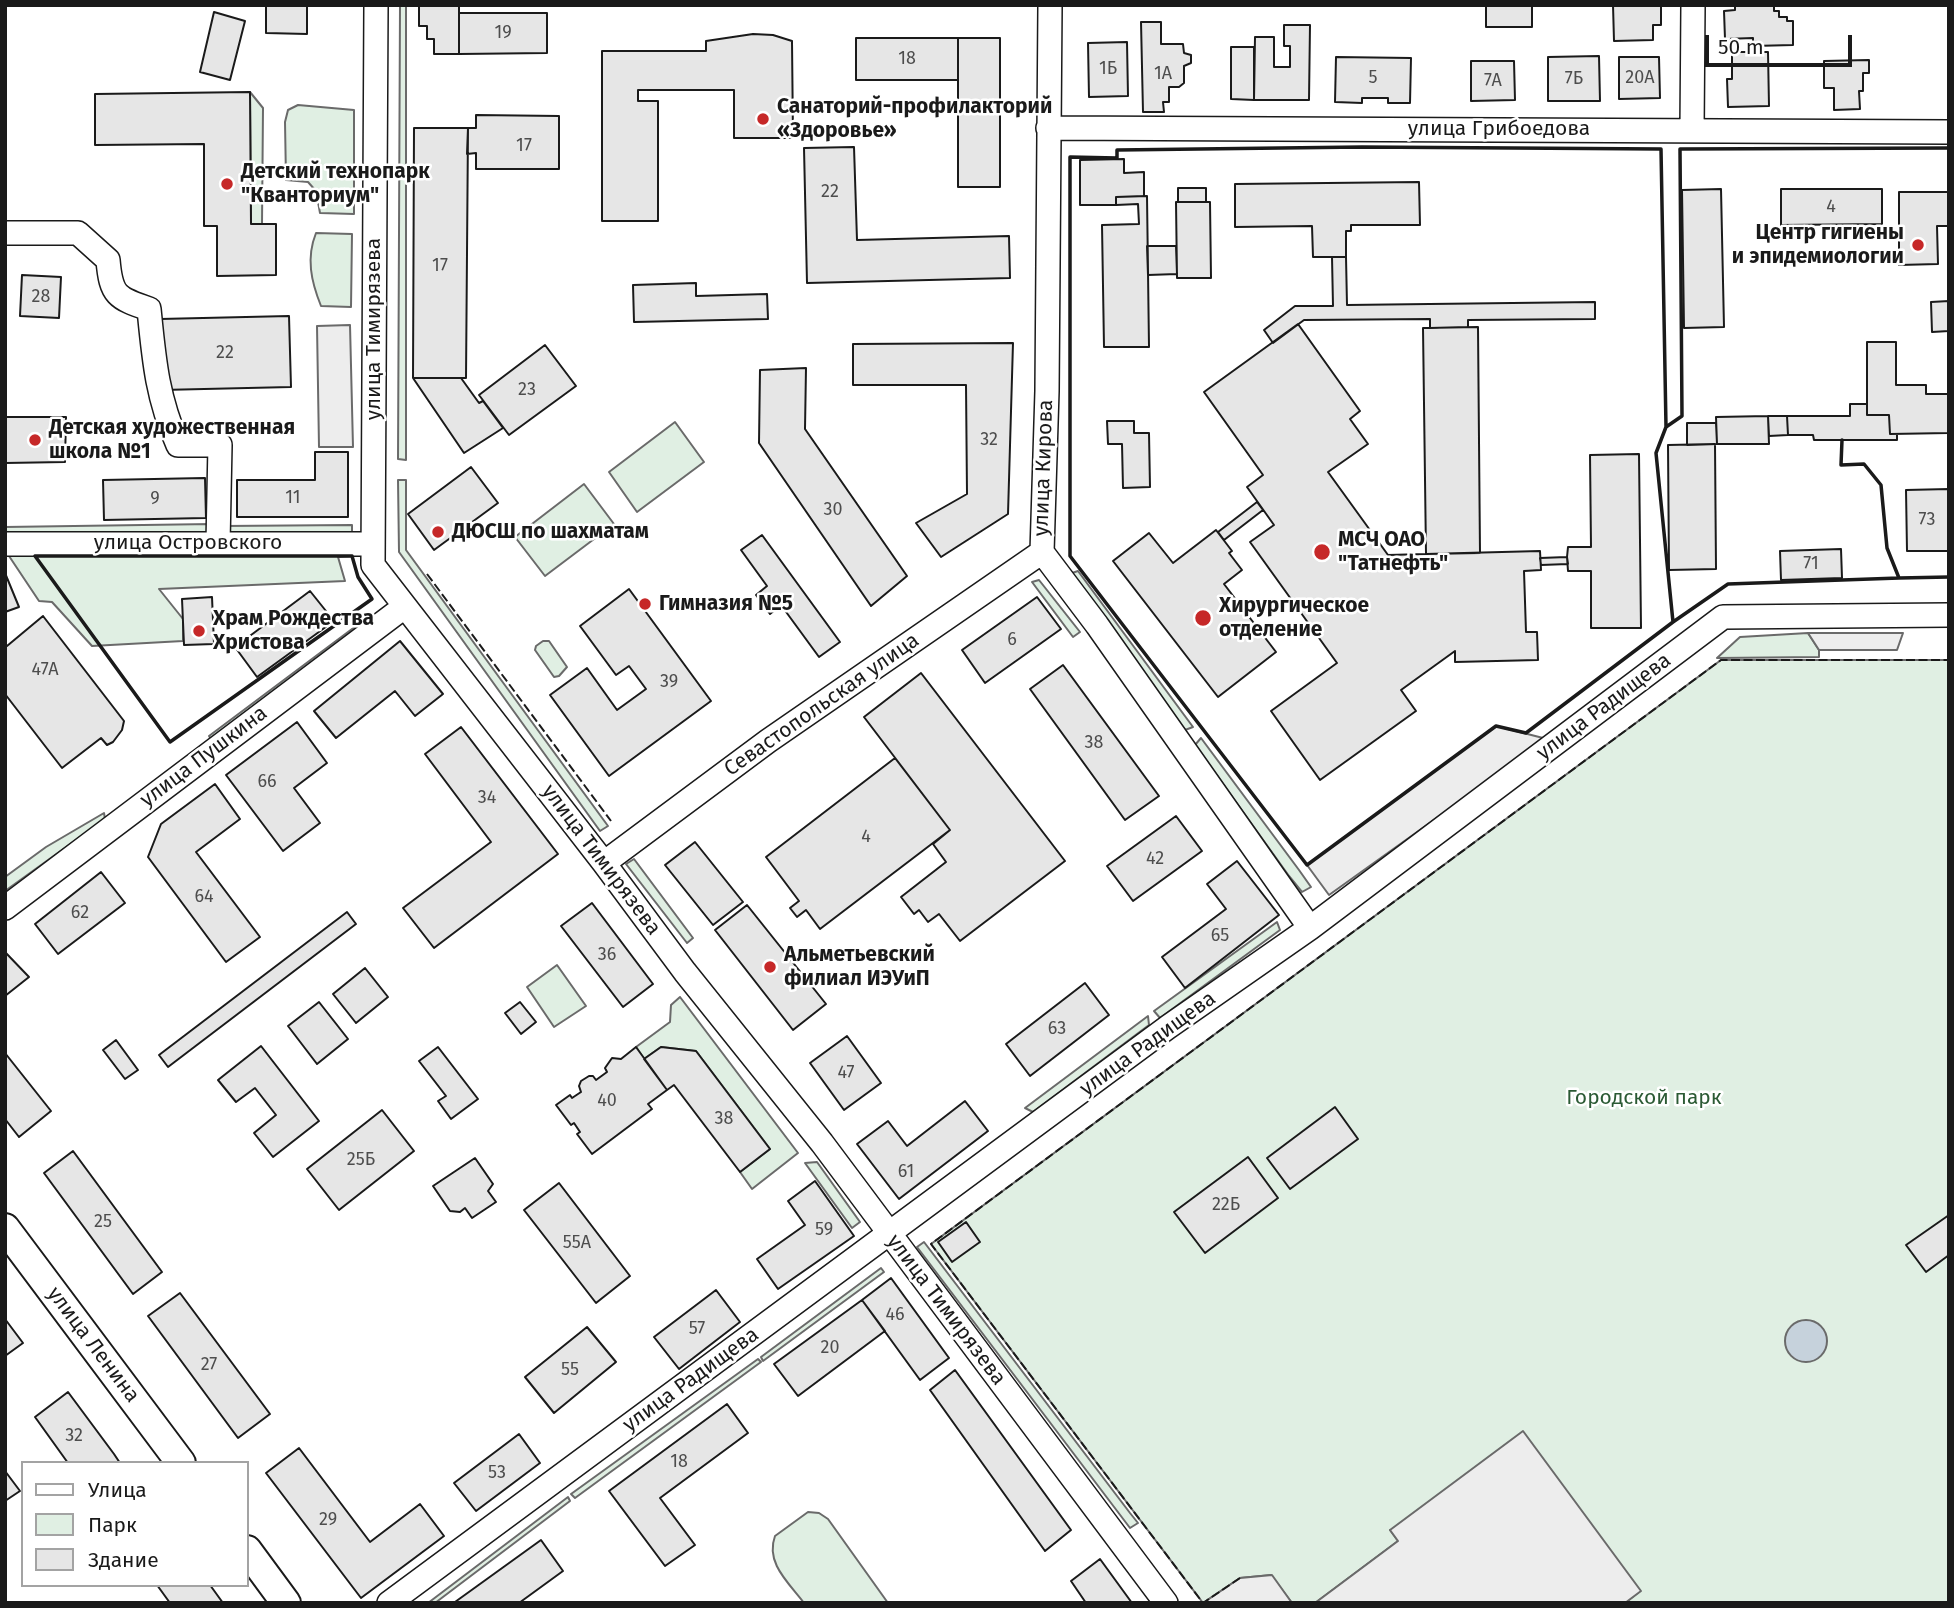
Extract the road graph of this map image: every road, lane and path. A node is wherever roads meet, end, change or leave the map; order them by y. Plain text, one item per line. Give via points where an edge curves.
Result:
1 (376, 5) edge
2 (1050, 5) edge
3 (1693, 5) edge
4 (1048, 128) junction
5 (1692, 130) junction
6 (1949, 132) edge
7 (5, 233) edge
8 (218, 543) junction
9 (5, 544) edge
10 (372, 544) junction
11 (1042, 552) junction
12 (404, 607) junction
13 (1949, 615) edge
14 (604, 863) junction
15 (5, 908) edge
16 (1310, 928) junction
17 (5, 1228) edge
18 (889, 1234) junction
19 (180, 1461) edge
20 (248, 1551) edge
21 (286, 1603) edge
22 (389, 1603) edge
23 (1166, 1603) edge

1 - 10 street, улица Тимирязева
2 - 4 street, улица Кирова
3 - 5 street
4 - 5 street, улица Грибоедова
4 - 11 street, улица Кирова
5 - 6 street, улица Грибоедова
7 - 8 street via 78,233 108,260 110,284 123,300 149,309 156,377 178,445 220,445
8 - 9 street, улица Островского
8 - 10 street, улица Островского
10 - 12 street, улица Тимирязева via 373,565
11 - 14 street, Севастопольская улица via 768,741
11 - 16 street, улица Кирова
12 - 14 street, улица Тимирязева
12 - 15 street, улица Пушкина
13 - 16 street, улица Радищева via 1723,617
14 - 18 street, улица Тимирязева
16 - 18 street, улица Радищева
17 - 19 main road, улица Ленина
18 - 22 street, улица Радищева
18 - 23 street, улица Тимирязева
20 - 21 main road

